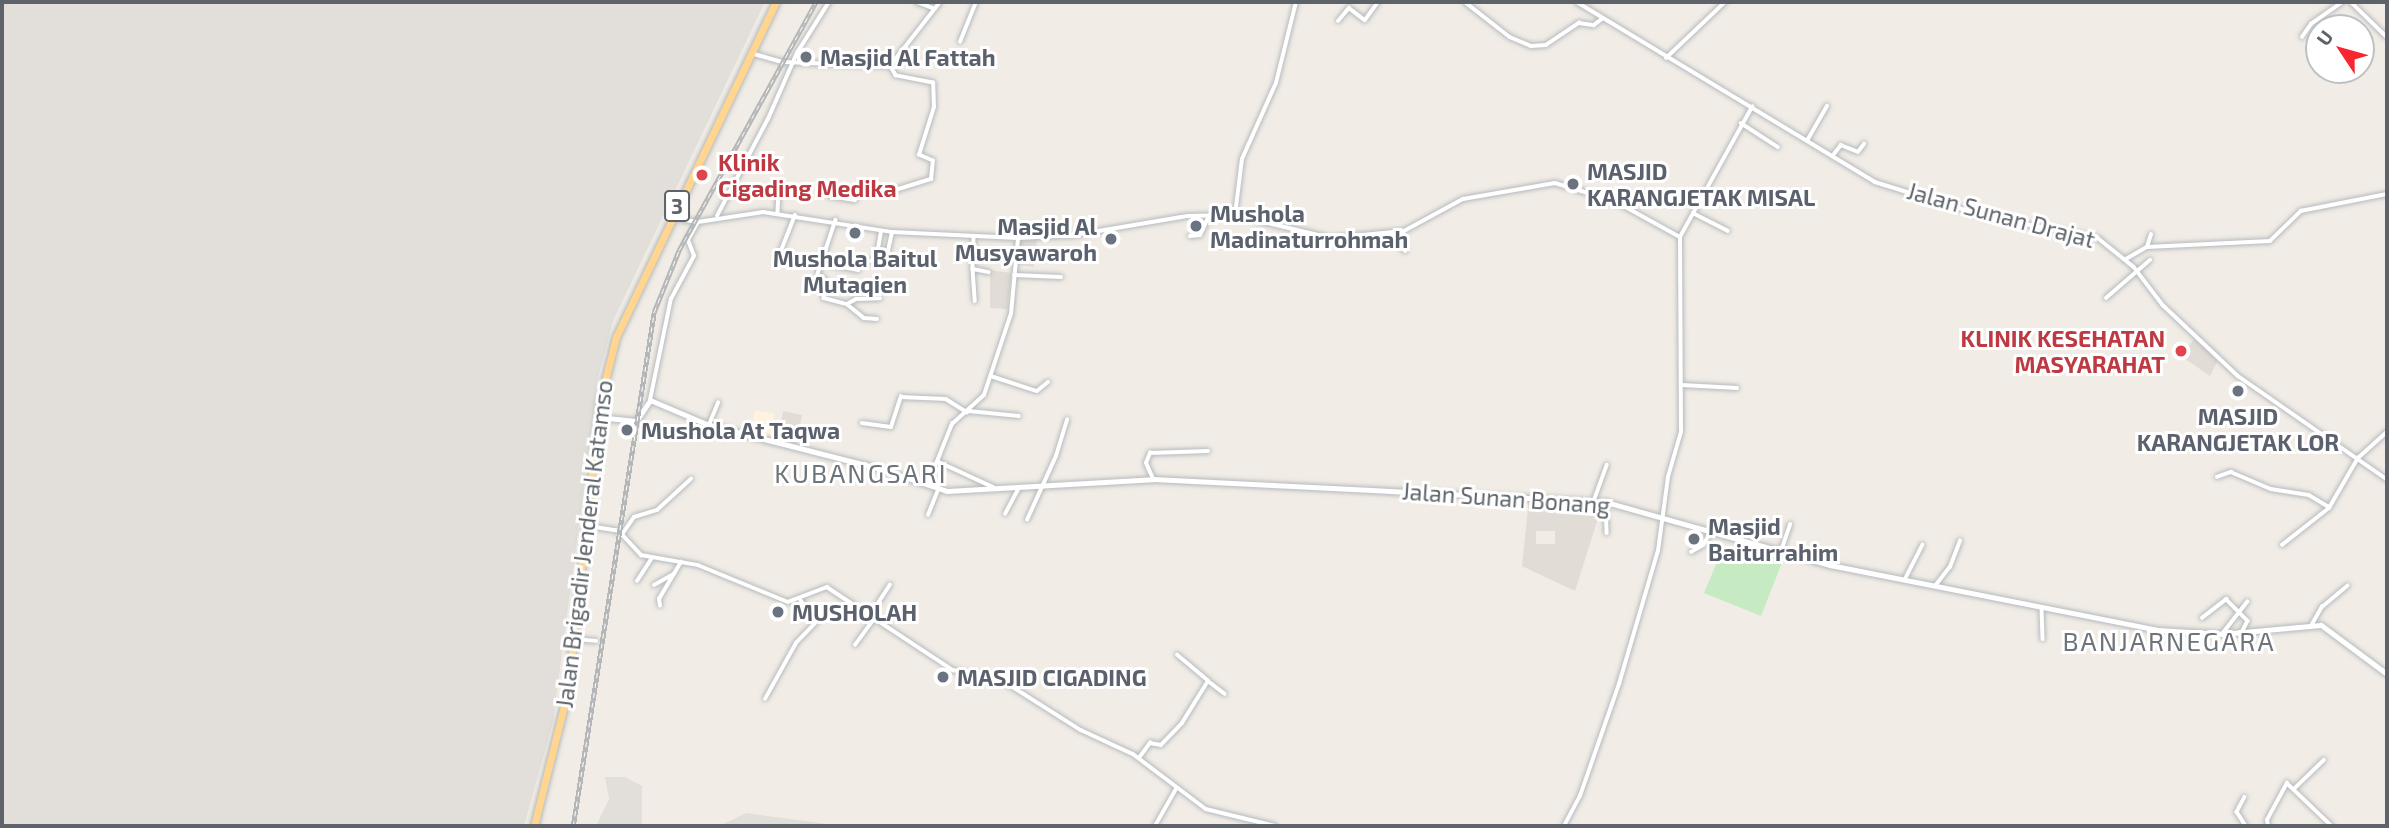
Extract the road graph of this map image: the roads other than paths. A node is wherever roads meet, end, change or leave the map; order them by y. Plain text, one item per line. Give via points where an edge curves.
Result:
1 (776, 2) edge
2 (829, 2) edge
3 (917, 2) edge
4 (940, 2) edge
5 (976, 2) edge
6 (1296, 2) edge
7 (1378, 2) edge
8 (1465, 2) edge
9 (1577, 2) edge
10 (1725, 2) edge
11 (2342, 2) edge
12 (2351, 2) edge
13 (935, 9) junction
14 (1602, 19) junction
15 (1338, 21) dead end
16 (2302, 37) dead end
17 (2387, 37) edge
18 (960, 42) dead end
19 (749, 53) junction
20 (1666, 58) junction
21 (792, 63) junction
22 (890, 66) junction
23 (1827, 106) dead end
24 (1752, 107) junction
25 (1741, 123) junction
26 (1808, 139) junction
27 (1864, 144) dead end
28 (1778, 147) dead end
29 (1834, 154) junction
30 (764, 190) dead end
31 (2387, 194) edge
32 (830, 196) dead end
33 (1693, 213) junction
34 (778, 214) junction
35 (795, 215) junction
36 (1235, 215) junction
37 (717, 216) junction
38 (1209, 216) junction
39 (671, 217) junction
40 (836, 220) junction
41 (698, 222) junction
42 (881, 231) junction
43 (1728, 231) dead end
44 (892, 232) junction
45 (1386, 233) junction
46 (2151, 235) dead end
47 (1190, 236) dead end
48 (1680, 237) junction
49 (974, 238) junction
50 (1018, 239) junction
51 (2147, 247) junction
52 (878, 251) junction
53 (1406, 251) dead end
54 (2126, 260) junction
55 (2150, 260) dead end
56 (776, 261) dead end
57 (872, 261) dead end
58 (822, 263) junction
59 (973, 269) junction
60 (858, 270) dead end
61 (2137, 271) junction
62 (989, 272) dead end
63 (1014, 275) junction
64 (1061, 277) dead end
65 (880, 298) dead end
66 (2106, 299) dead end
67 (975, 301) dead end
68 (847, 304) junction
69 (877, 319) dead end
70 (991, 376) junction
71 (1048, 382) dead end
72 (1682, 385) junction
73 (1737, 388) dead end
74 (650, 400) junction
75 (718, 404) dead end
76 (968, 411) junction
77 (1019, 416) dead end
78 (598, 417) junction
79 (1067, 419) dead end
80 (862, 423) dead end
81 (709, 425) junction
82 (2387, 432) edge
83 (1208, 451) dead end
84 (2358, 458) junction
85 (939, 461) junction
86 (1607, 465) dead end
87 (2217, 477) dead end
88 (1153, 479) junction
89 (2387, 479) edge
90 (691, 480) dead end
91 (927, 486) junction
92 (1042, 486) junction
93 (1019, 487) junction
94 (995, 489) junction
95 (938, 490) junction
96 (1594, 500) junction
97 (1606, 502) junction
98 (2329, 507) junction
99 (1005, 514) dead end
100 (928, 515) dead end
101 (1663, 518) junction
102 (1027, 520) dead end
103 (1790, 525) dead end
104 (589, 526) junction
105 (623, 533) junction
106 (1607, 533) dead end
107 (1711, 533) junction
108 (1959, 541) dead end
109 (1923, 545) dead end
110 (2282, 545) dead end
111 (1691, 552) dead end
112 (1780, 553) junction
113 (652, 558) junction
114 (681, 562) junction
115 (674, 574) junction
116 (637, 581) dead end
117 (1904, 581) junction
118 (654, 585) dead end
119 (890, 585) dead end
120 (2347, 586) dead end
121 (1934, 588) junction
122 (801, 601) junction
123 (2247, 602) dead end
124 (660, 606) dead end
125 (2042, 609) junction
126 (2239, 611) junction
127 (871, 618) junction
128 (2202, 618) dead end
129 (2312, 624) junction
130 (2243, 633) junction
131 (2222, 634) junction
132 (575, 639) junction
133 (2043, 639) dead end
134 (596, 642) dead end
135 (855, 645) dead end
136 (1177, 655) dead end
137 (2387, 674) edge
138 (1208, 681) junction
139 (1225, 694) dead end
140 (765, 699) dead end
141 (1139, 758) junction
142 (2324, 760) dead end
143 (1176, 789) junction
144 (2295, 789) junction
145 (2245, 797) dead end
146 (534, 826) edge
147 (1154, 826) edge
148 (1275, 826) edge
149 (1564, 826) edge
150 (2246, 826) edge
151 (2268, 826) edge
152 (2332, 826) edge

1 - 19 highway, Jalan Brigadir Jenderal Katamso / 3
2 - 21 street
3 - 13 street
4 - 13 street
5 - 18 street
6 - 36 street via 1281,48 1276,83 1242,159
7 - 15 street via 1365,20 1349,8
8 - 14 street via 1510,37 1531,46 1546,45 1579,23 1592,25
9 - 14 street, Jalan Sunan Drajat
10 - 20 street
11 - 16 street via 2311,24
12 - 17 street
13 - 22 street
14 - 20 street, Jalan Sunan Drajat
19 - 21 street
19 - 39 highway, Jalan Brigadir Jenderal Katamso / 3
20 - 24 street, Jalan Sunan Drajat
21 - 22 street
21 - 37 street
22 - 32 street via 896,76 933,83 934,107 919,155 933,160 931,180 892,191 860,187 855,200
23 - 26 street
24 - 25 street
24 - 26 street, Jalan Sunan Drajat
25 - 28 street
25 - 33 street
26 - 29 street, Jalan Sunan Drajat
27 - 29 street via 1858,152 1841,145
29 - 54 street, Jalan Sunan Drajat via 1875,182 1988,217 2089,234
30 - 34 street via 779,192
31 - 51 street via 2301,211 2270,241
33 - 43 street
33 - 48 street
34 - 35 street
34 - 37 street
35 - 40 street
35 - 56 street
36 - 38 street
36 - 45 street via 1331,238
37 - 41 street
38 - 47 street via 1200,235
38 - 50 street via 1075,236
39 - 41 street
39 - 78 highway, Jalan Brigadir Jenderal Katamso / 3 via 616,337
40 - 42 street
40 - 58 street
41 - 74 street via 688,240 694,256 671,299
42 - 44 street
42 - 52 street
44 - 49 street
44 - 52 street via 888,251
45 - 48 street via 1422,224 1463,199 1555,183 1615,201
45 - 53 street
46 - 51 street
48 - 72 street
49 - 50 street
49 - 59 street
50 - 63 street
51 - 54 street
52 - 57 street
54 - 61 street, Jalan Sunan Drajat
55 - 61 street
58 - 60 street
58 - 68 street via 818,275 827,282 824,298
59 - 62 street
59 - 67 street
61 - 66 street
61 - 84 street, Jalan Sunan Drajat via 2163,305 2238,376
63 - 64 street
63 - 70 street via 1011,314
65 - 68 street
68 - 69 street via 864,318
70 - 71 street via 1037,391
70 - 76 street via 982,399
72 - 73 street
72 - 101 street via 1681,432
74 - 78 street via 636,421
74 - 81 street, Jalan Sunan Bonang
75 - 81 street
76 - 77 street
76 - 80 street via 946,399 901,397 891,427
76 - 85 street via 949,430
78 - 104 highway, Jalan Brigadir Jenderal Katamso / 3
79 - 92 street
81 - 91 street, Jalan Sunan Bonang via 878,468
82 - 84 street
83 - 88 street via 1150,453 1146,463
84 - 89 street, Jalan Sunan Drajat
84 - 98 street
85 - 91 street
85 - 94 street
86 - 96 street
87 - 98 street via 2231,472 2272,489 2309,495
88 - 92 street, Jalan Sunan Bonang
88 - 96 street, Jalan Sunan Bonang
90 - 105 street via 657,510 634,517
91 - 95 street, Jalan Sunan Bonang
92 - 93 street, Jalan Sunan Bonang
92 - 102 street
93 - 94 street, Jalan Sunan Bonang
93 - 99 street
94 - 95 street, Jalan Sunan Bonang
95 - 100 street
96 - 97 street, Jalan Sunan Bonang
97 - 101 street, Jalan Sunan Bonang
97 - 106 street
98 - 110 street
101 - 107 street, Jalan Sunan Bonang
101 - 149 street via 1658,551 1619,684 1580,796
103 - 112 street
104 - 105 street
104 - 132 highway, Jalan Brigadir Jenderal Katamso / 3
105 - 113 street via 637,553
107 - 111 street
107 - 112 street, Jalan Sunan Bonang
108 - 121 street via 1950,567
109 - 117 street
112 - 117 street, Jalan Sunan Bonang
113 - 114 street
113 - 116 street
114 - 115 street
114 - 122 street via 788,602
115 - 118 street
115 - 124 street
117 - 121 street, Jalan Sunan Bonang
119 - 127 street
120 - 129 street via 2322,607
121 - 125 street, Jalan Sunan Bonang
122 - 127 street via 825,586
122 - 140 street via 816,622 796,643
123 - 126 street
125 - 131 street, Jalan Sunan Bonang via 2158,630
125 - 133 street
126 - 128 street via 2224,599
126 - 130 street via 2248,622
126 - 131 street
127 - 135 street
127 - 141 street via 953,670 1005,682 1081,730
129 - 130 street, Jalan Sunan Bonang
129 - 137 street via 2337,633
130 - 131 street, Jalan Sunan Bonang
132 - 134 street
132 - 146 highway, Jalan Brigadir Jenderal Katamso / 3 via 555,748
136 - 138 street
138 - 139 street
138 - 141 street via 1182,723 1161,745 1150,743
141 - 143 street
142 - 144 street
143 - 147 street
143 - 148 street via 1213,811
144 - 151 street via 2285,784
144 - 152 street
145 - 150 street via 2238,812

